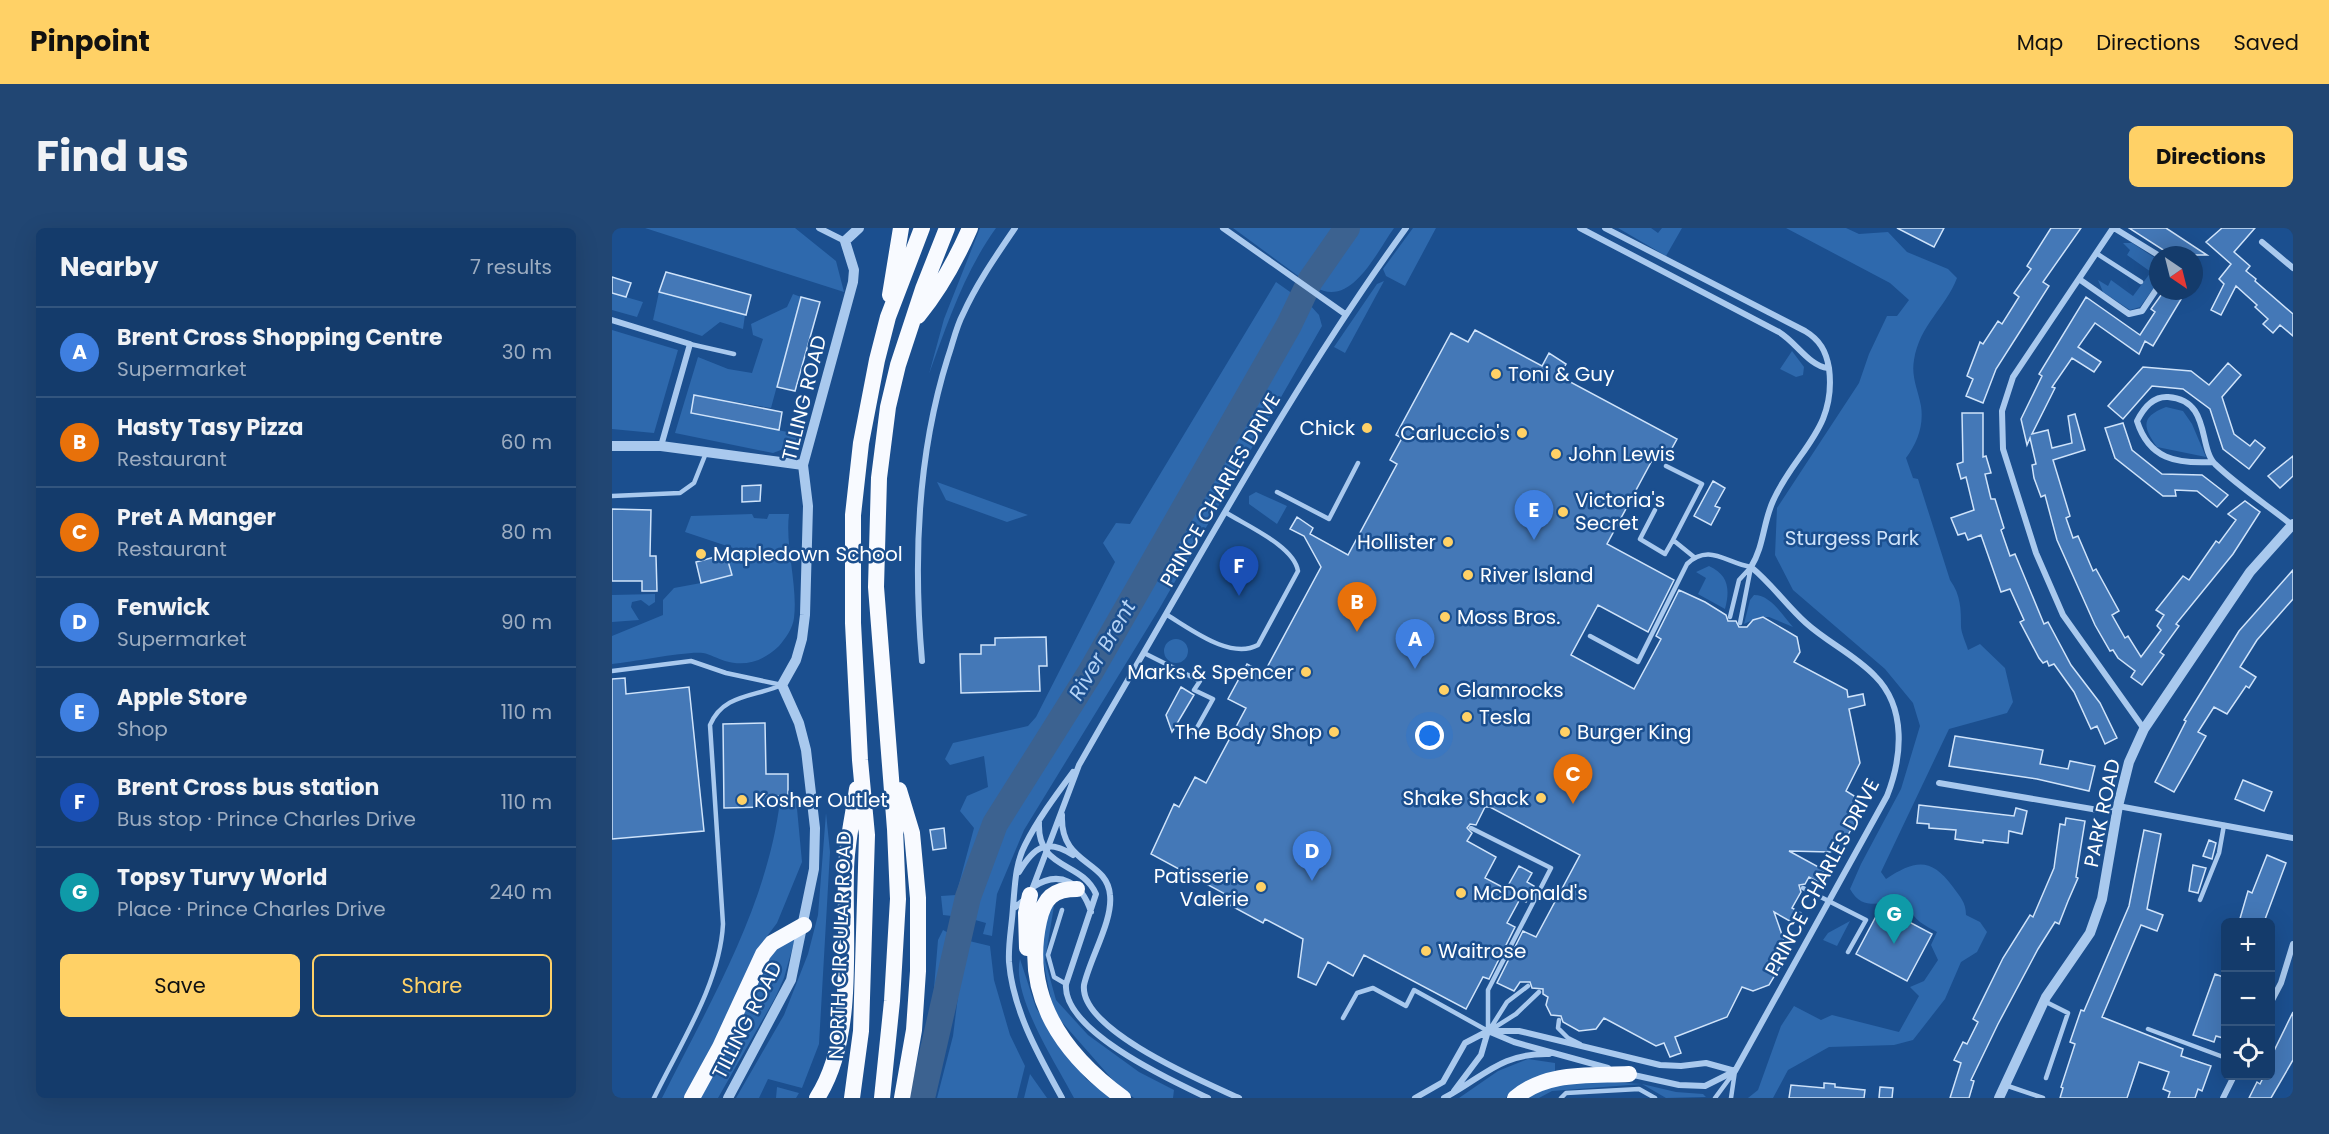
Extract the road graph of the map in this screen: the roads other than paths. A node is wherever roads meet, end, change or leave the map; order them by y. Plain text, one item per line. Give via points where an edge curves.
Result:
1 (819, 228) edge
2 (859, 228) edge
3 (901, 228) edge
4 (922, 228) edge
5 (947, 228) edge
6 (970, 228) edge
7 (1015, 228) edge
8 (1223, 228) edge
9 (1406, 228) edge
10 (1580, 228) edge
11 (1605, 228) edge
12 (2113, 228) edge
13 (845, 241) junction
14 (2262, 242) dead end
15 (2149, 250) edge
16 (2096, 253) junction
17 (2293, 268) edge
18 (2079, 279) junction
19 (2141, 282) dead end
20 (2149, 300) edge
21 (1345, 314) junction
22 (888, 317) junction
23 (612, 320) edge
24 (910, 326) junction
25 (690, 344) junction
26 (734, 354) dead end
27 (1828, 368) junction
28 (612, 446) edge
29 (661, 446) junction
30 (707, 451) junction
31 (2213, 462) junction
32 (1358, 463) dead end
33 (802, 465) junction
34 (1666, 466) dead end
35 (1277, 492) dead end
36 (612, 496) edge
37 (1655, 510) dead end
38 (1225, 513) junction
39 (2292, 525) edge
40 (1673, 540) junction
41 (1694, 557) junction
42 (1751, 567) junction
43 (1167, 615) junction
44 (1730, 618) dead end
45 (1740, 622) dead end
46 (1590, 636) dead end
47 (1144, 653) junction
48 (922, 660) dead end
49 (612, 671) edge
50 (782, 685) junction
51 (2144, 729) junction
52 (1194, 733) dead end
53 (860, 760) junction
54 (890, 760) junction
55 (1079, 765) junction
56 (1939, 783) dead end
57 (2118, 806) junction
58 (1062, 811) junction
59 (1039, 822) junction
60 (2224, 825) junction
61 (1471, 828) dead end
62 (2293, 838) edge
63 (1045, 849) junction
64 (1078, 858) junction
65 (1014, 880) junction
66 (1803, 888) dead end
67 (1077, 889) junction
68 (1031, 891) junction
69 (2200, 900) dead end
70 (1829, 903) junction
71 (1013, 909) junction
72 (1062, 910) dead end
73 (1091, 912) junction
74 (804, 925) junction
75 (2293, 944) edge
76 (1848, 951) dead end
77 (1035, 965) junction
78 (1066, 984) junction
79 (1528, 986) dead end
80 (1539, 992) dead end
81 (2275, 996) edge
82 (2044, 1001) junction
83 (1343, 1018) dead end
84 (1559, 1020) dead end
85 (2148, 1029) dead end
86 (1488, 1031) junction
87 (1589, 1047) junction
88 (1556, 1054) junction
89 (2221, 1056) edge
90 (1735, 1071) junction
91 (1629, 1074) junction
92 (2046, 1078) dead end
93 (2232, 1080) edge
94 (2005, 1085) junction
95 (1451, 1094) junction
96 (654, 1098) edge
97 (692, 1098) edge
98 (728, 1098) edge
99 (817, 1098) edge
100 (852, 1098) edge
101 (882, 1098) edge
102 (902, 1098) edge
103 (1062, 1098) edge
104 (1123, 1098) edge
105 (1208, 1098) edge
106 (1239, 1098) edge
107 (1415, 1098) edge
108 (1444, 1098) edge
109 (1515, 1098) edge
110 (1561, 1098) edge
111 (1655, 1098) edge
112 (1715, 1098) edge
113 (1731, 1098) edge
114 (1999, 1098) edge
115 (2043, 1098) edge
116 (2223, 1098) edge

1 - 13 street
2 - 13 street
3 - 22 highway
4 - 22 highway, NORTH CIRCULAR ROAD
5 - 24 highway
6 - 24 highway via 933,297
7 - 48 street via 962,316 936,397 917,529 916,597
8 - 21 street
9 - 21 street, PRINCE CHARLES DRIVE
10 - 27 street via 1779,332 1812,362
11 - 27 street via 1813,336 1824,350
12 - 15 street
12 - 16 street
13 - 33 street, TILLING ROAD via 854,270 853,282
14 - 17 street
16 - 18 street
16 - 19 lane
18 - 20 street via 2129,314 2142,311
18 - 51 street via 2013,377 2002,411 2003,449 2036,553 2063,615
21 - 38 street, PRINCE CHARLES DRIVE
22 - 53 highway, NORTH CIRCULAR ROAD via 868,403 853,515 851,586
23 - 25 street
24 - 54 highway via 888,406 877,517 876,587
25 - 26 lane
25 - 29 street
27 - 42 street via 1831,393 1825,418 1773,500 1760,551
28 - 29 street
29 - 30 street
30 - 33 street
30 - 36 lane via 693,483 680,493
31 - 31 street via 2185,464 2162,456 2142,438 2137,421 2144,407 2162,397 2177,398 2195,411
31 - 39 street
32 - 35 lane via 1329,519
33 - 50 street, TILLING ROAD via 808,507 805,615 802,639
34 - 40 lane via 1702,484
37 - 40 lane via 1640,539 1665,554
38 - 43 street, PRINCE CHARLES DRIVE
38 - 43 lane via 1287,550 1297,561 1298,572 1258,645 1239,650 1204,637
39 - 51 street, PARK ROAD via 2250,572
40 - 41 lane
41 - 42 lane via 1708,553
41 - 46 lane via 1638,662
42 - 44 lane via 1739,580
42 - 45 lane
42 - 70 street, PRINCE CHARLES DRIVE via 1805,622 1875,675 1888,692 1895,711 1898,752 1892,782
43 - 47 street, PRINCE CHARLES DRIVE
47 - 52 lane via 1200,681 1194,690 1213,699
47 - 55 street, PRINCE CHARLES DRIVE
49 - 50 lane via 692,662
50 - 74 street, TILLING ROAD via 806,750 815,828 814,869
50 - 96 lane via 716,710 710,725 722,949 714,976
51 - 57 street, PARK ROAD via 2129,762
53 - 99 highway via 846,869 840,1027 831,1070
53 - 100 highway, NORTH CIRCULAR ROAD via 867,835 861,1030
54 - 101 highway via 898,898
54 - 102 highway via 914,844 918,878 914,1030
55 - 58 street, PRINCE CHARLES DRIVE
55 - 59 street
56 - 57 street via 2098,810
57 - 60 street
57 - 82 street, PARK ROAD via 2102,899 2090,933
58 - 63 street, PRINCE CHARLES DRIVE
58 - 64 street, PRINCE CHARLES DRIVE via 1065,841
59 - 63 street
59 - 65 street via 1024,846
60 - 62 street
60 - 69 lane via 2219,853
61 - 86 lane via 1551,868 1488,990
63 - 64 street via 1059,847
63 - 65 street via 1031,854
63 - 68 street, PRINCE CHARLES DRIVE
63 - 73 street via 1094,888
64 - 106 street, PRINCE CHARLES DRIVE via 1104,876 1110,894 1109,913 1084,985 1088,1004 1142,1049
65 - 71 street
66 - 70 lane
67 - 68 street via 1058,877
67 - 73 street via 1084,894
67 - 77 highway via 1060,890 1047,899 1037,931
68 - 71 street, PRINCE CHARLES DRIVE
68 - 77 highway via 1026,913 1027,946
70 - 76 lane via 1866,920
70 - 90 street, PRINCE CHARLES DRIVE
71 - 103 street via 1009,962 1016,997 1026,1027
72 - 78 lane via 1048,955 1054,977
73 - 78 street
74 - 97 highway via 772,943 763,954
74 - 98 street, TILLING ROAD via 791,980
75 - 81 street
77 - 104 highway via 1046,1009 1066,1043 1093,1077
78 - 105 street via 1070,1004 1100,1035 1150,1070
79 - 86 lane via 1507,1002
80 - 86 lane via 1516,1014
82 - 92 lane via 2068,1013
82 - 94 street, PARK ROAD
83 - 86 lane via 1357,993 1373,988 1406,1006 1414,990
84 - 87 lane via 1558,1028 1568,1038
85 - 89 lane
86 - 87 street via 1519,1030
86 - 88 street
86 - 95 street via 1481,1055
86 - 107 street via 1465,1043 1443,1083
87 - 90 street via 1660,1065 1706,1063
88 - 91 street
88 - 95 street via 1531,1053 1507,1059
90 - 91 street via 1705,1086 1679,1085
90 - 112 lane
90 - 113 lane
91 - 109 highway via 1559,1077 1527,1088
93 - 116 street
94 - 114 street, PARK ROAD
94 - 115 lane
95 - 108 street
110 - 111 lane via 1566,1093 1639,1089

